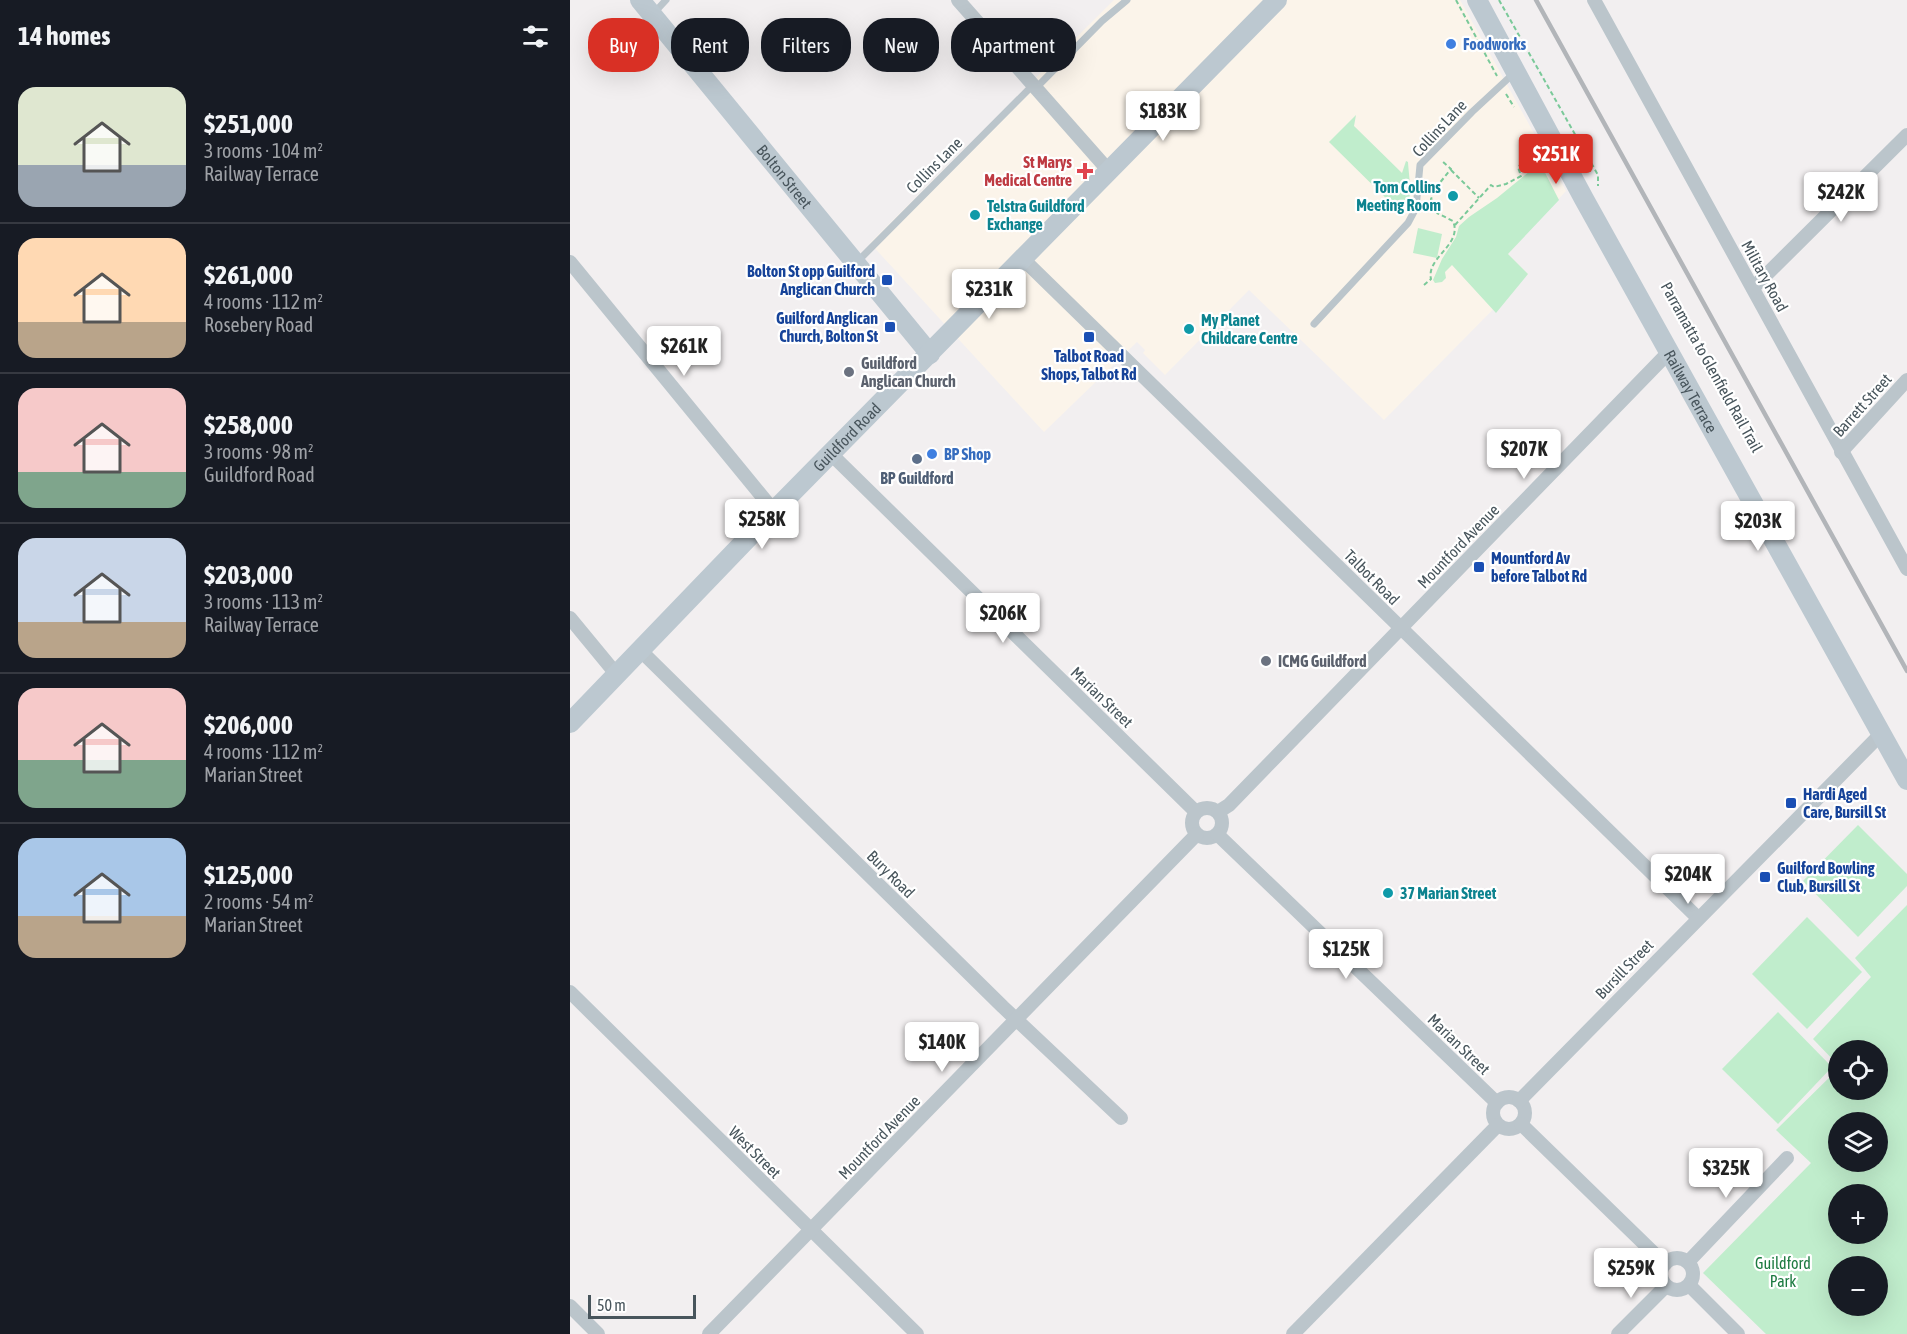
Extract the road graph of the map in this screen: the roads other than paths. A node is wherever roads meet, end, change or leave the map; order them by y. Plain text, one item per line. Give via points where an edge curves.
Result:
1 (666, 0) edge
2 (958, 0) edge
3 (1127, 0) edge
4 (1277, 0) edge
5 (1477, 0) edge
6 (1594, 0) edge
7 (646, 7) edge
8 (1508, 78) junction
9 (1034, 87) junction
10 (1907, 135) edge
11 (1108, 171) junction
12 (1023, 259) junction
13 (570, 262) edge
14 (855, 263) junction
15 (1753, 288) junction
16 (1314, 324) dead end
17 (1669, 352) junction
18 (930, 354) junction
19 (1907, 380) edge
20 (1841, 452) junction
21 (831, 454) junction
22 (774, 511) junction
23 (1907, 569) edge
24 (570, 618) edge
25 (1401, 628) junction
26 (641, 651) junction
27 (617, 675) junction
28 (570, 723) edge
29 (1881, 734) junction
30 (1907, 780) edge
31 (1218, 812) junction
32 (1196, 813) junction
33 (1197, 834) junction
34 (1217, 834) junction
35 (1698, 918) junction
36 (570, 992) edge
37 (1016, 1020) junction
38 (1519, 1101) junction
39 (1497, 1103) junction
40 (1120, 1118) dead end
41 (1521, 1124) junction
42 (1498, 1125) junction
43 (1787, 1158) dead end
44 (811, 1231) junction
45 (1688, 1262) junction
46 (1665, 1264) junction
47 (1689, 1285) junction
48 (1666, 1286) junction
49 (570, 1306) edge
50 (598, 1334) edge
51 (709, 1334) edge
52 (917, 1334) edge
53 (1293, 1334) edge
54 (1618, 1334) edge
55 (1738, 1334) edge

1 - 7 lane
2 - 9 street
3 - 9 lane, Collins Lane
4 - 11 street, Guildford Road
5 - 8 street, Railway Terrace
6 - 15 street, Military Road
7 - 14 street, Bolton Street
8 - 16 lane, Collins Lane via 1420,165 1416,208 1408,223
8 - 17 street, Railway Terrace
9 - 11 street
9 - 14 lane, Collins Lane
10 - 15 street
11 - 12 street, Guildford Road
12 - 18 street, Guildford Road
12 - 25 street, Talbot Road
13 - 22 street
14 - 18 street, Bolton Street
15 - 20 street, Military Road
17 - 25 street, Mountford Avenue
17 - 29 street, Railway Terrace
18 - 21 street, Guildford Road
19 - 20 street, Barrett Street
20 - 23 street, Military Road
21 - 22 street, Guildford Road
21 - 32 street, Marian Street
22 - 26 street, Guildford Road
24 - 27 street
25 - 31 street, Mountford Avenue
25 - 35 street, Talbot Road
26 - 27 street, Guildford Road
26 - 37 street, Bury Road
27 - 28 street, Guildford Road
29 - 30 street, Railway Terrace
29 - 35 street, Bursill Street
31 - 32 street via 1210,808
31 - 34 street via 1222,826
32 - 33 street via 1192,821
33 - 34 street via 1205,838
33 - 37 street, Mountford Avenue
34 - 39 street, Marian Street
35 - 38 street, Bursill Street
36 - 44 street, West Street
37 - 40 street, Bury Road
37 - 44 street, Mountford Avenue
38 - 39 street via 1510,1097
38 - 41 street via 1525,1110
39 - 42 street via 1493,1116
41 - 42 street via 1509,1130
41 - 46 street
42 - 53 street
43 - 45 street
44 - 51 street, Mountford Avenue
44 - 52 street, West Street
45 - 46 street via 1673,1259
45 - 47 street via 1693,1271
46 - 48 street via 1661,1273
47 - 48 street via 1677,1290
47 - 55 street
48 - 54 street
49 - 50 street

